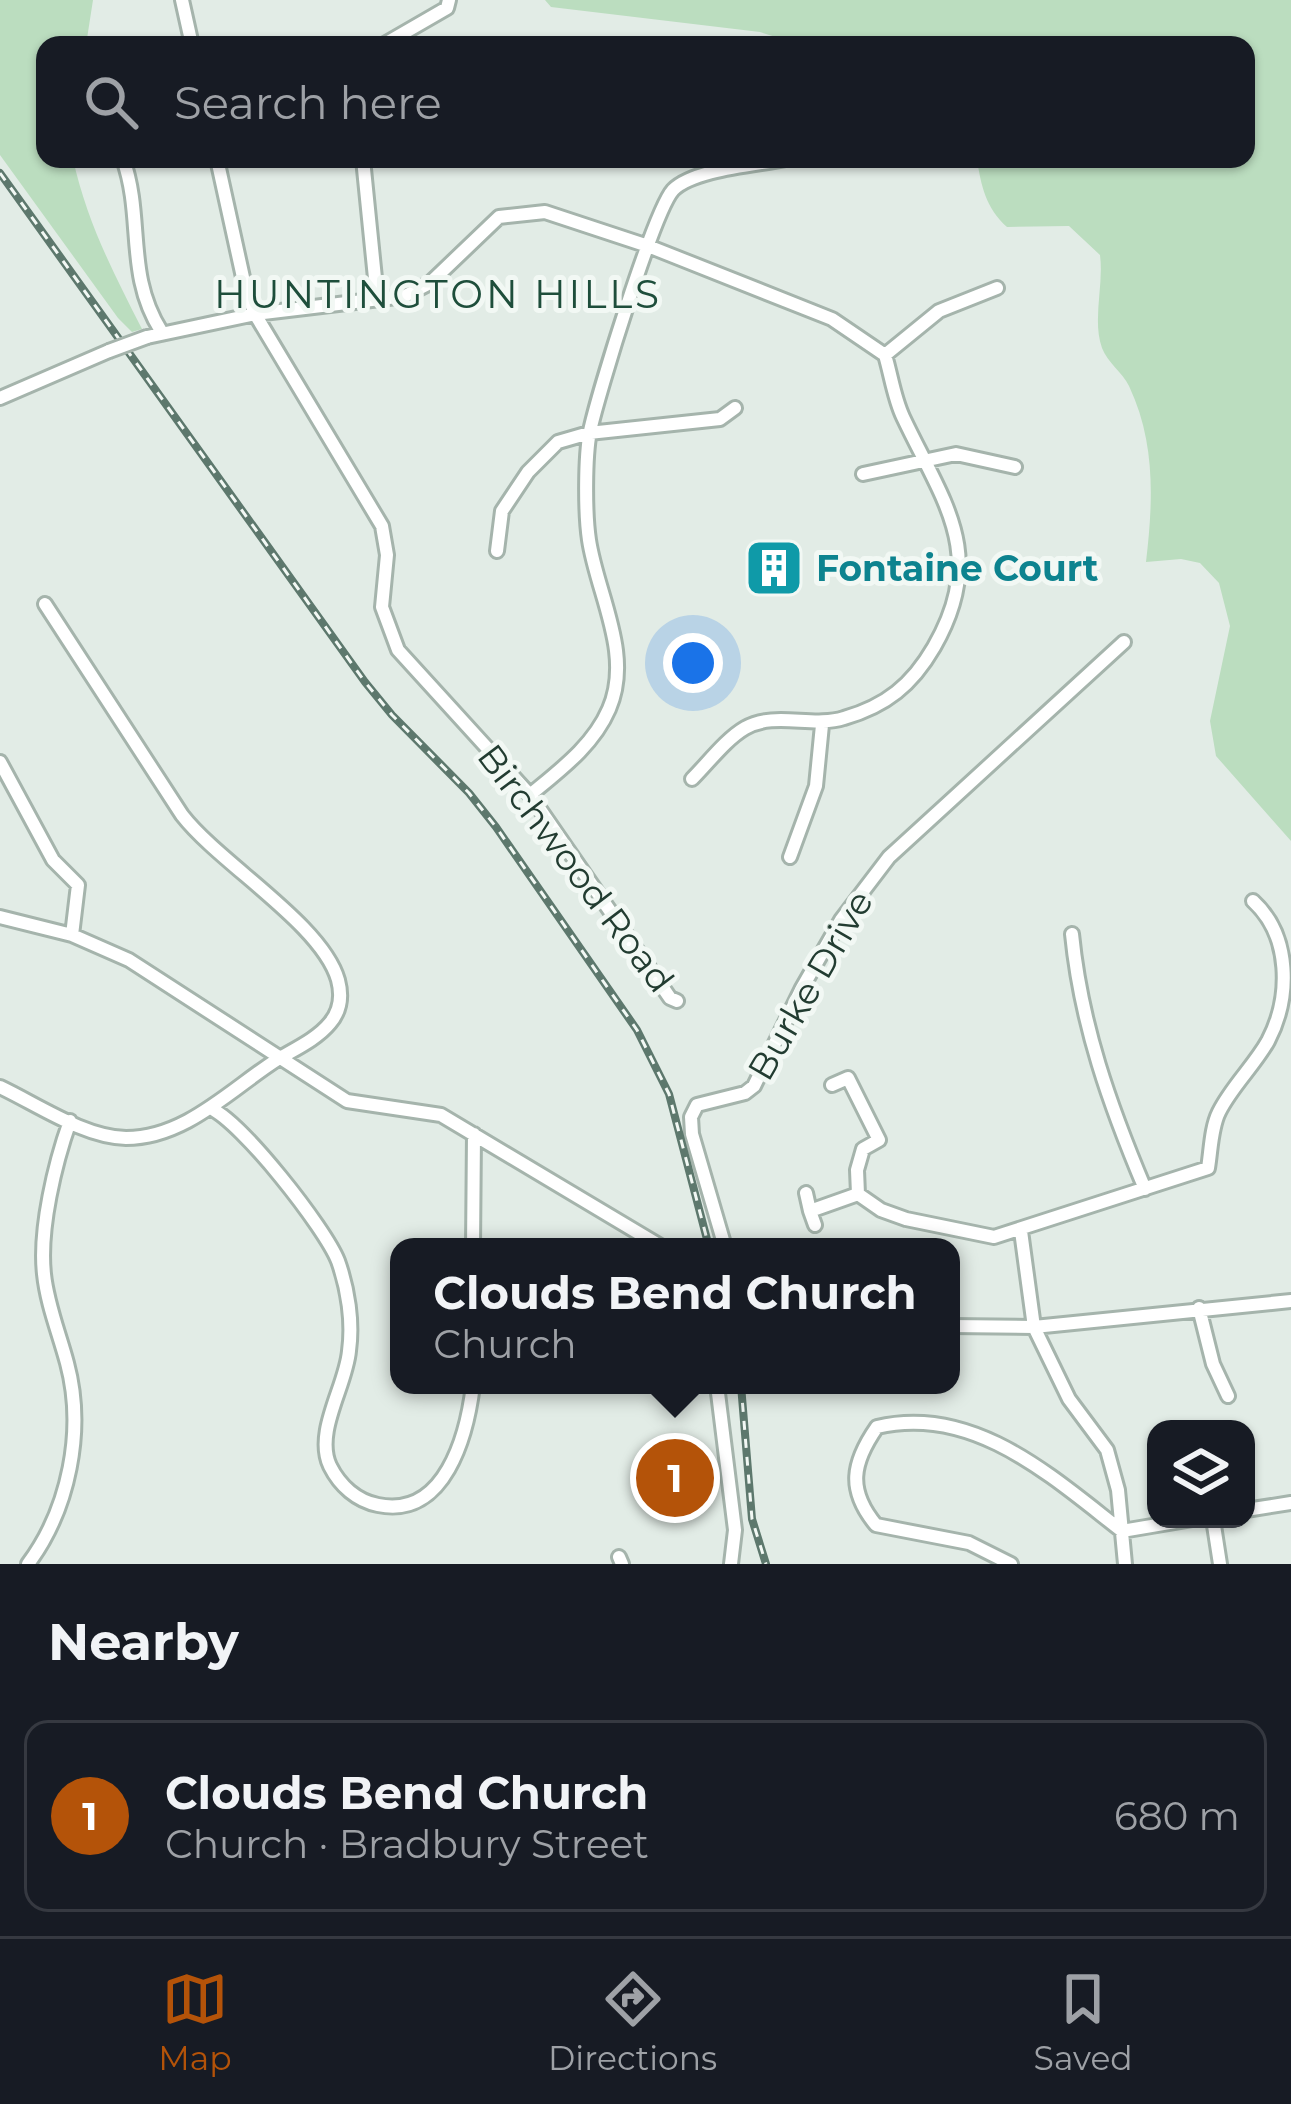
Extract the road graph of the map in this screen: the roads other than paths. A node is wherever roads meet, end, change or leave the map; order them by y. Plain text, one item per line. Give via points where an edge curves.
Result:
1 (182, 0) edge
2 (450, 0) edge
3 (190, 36) edge
4 (399, 36) edge
5 (126, 168) edge
6 (219, 168) edge
7 (364, 168) edge
8 (740, 168) edge
9 (648, 246) junction
10 (997, 288) dead end
11 (377, 298) junction
12 (255, 314) junction
13 (161, 332) junction
14 (885, 355) junction
15 (0, 398) edge
16 (735, 409) dead end
17 (590, 433) junction
18 (927, 459) junction
19 (1015, 467) dead end
20 (863, 473) dead end
21 (497, 551) dead end
22 (45, 604) dead end
23 (1124, 642) dead end
24 (822, 725) junction
25 (0, 762) edge
26 (692, 779) dead end
27 (530, 795) junction
28 (790, 857) dead end
29 (1253, 902) dead end
30 (0, 917) edge
31 (1072, 934) dead end
32 (72, 935) junction
33 (677, 1001) dead end
34 (280, 1058) junction
35 (832, 1085) dead end
36 (0, 1087) edge
37 (210, 1108) junction
38 (70, 1121) junction
39 (473, 1134) junction
40 (1145, 1190) junction
41 (806, 1193) dead end
42 (858, 1194) junction
43 (1021, 1231) junction
44 (473, 1238) edge
45 (647, 1238) edge
46 (722, 1238) edge
47 (1291, 1301) edge
48 (1199, 1308) junction
49 (960, 1326) edge
50 (1034, 1327) junction
51 (471, 1394) edge
52 (718, 1394) edge
53 (1228, 1396) dead end
54 (1291, 1503) edge
55 (1255, 1509) edge
56 (1147, 1527) edge
57 (1214, 1528) edge
58 (1122, 1531) junction
59 (28, 1564) edge
60 (731, 1564) edge
61 (1011, 1564) edge
62 (1125, 1564) edge
63 (1220, 1564) edge

1 - 3 street
2 - 4 street
5 - 13 street via 146,306
6 - 12 street, Birchwood Road
7 - 11 street
8 - 9 street via 693,177 672,191
9 - 11 street via 545,212 500,218 430,283
9 - 14 street via 832,319
9 - 17 street
10 - 14 street via 939,311
11 - 12 street
12 - 13 street
12 - 27 street, Birchwood Road via 382,526 382,608 398,650
13 - 15 street, bridge
14 - 18 street via 901,414
16 - 17 street via 720,419
17 - 21 street via 558,442 528,472 502,511
17 - 27 street via 588,538 618,675 609,709 581,752
18 - 19 street via 956,454
18 - 20 street
18 - 24 street via 954,519 959,572 948,622 899,694
22 - 34 street via 194,829 336,973 340,998 331,1022
23 - 46 street, Burke Drive via 889,857 841,920 754,1086 697,1105 692,1134
24 - 26 street via 746,727
24 - 28 street via 816,786
25 - 32 street via 53,860 78,885
27 - 33 street, Birchwood Road
29 - 40 street via 1284,945 1270,1038 1216,1116 1208,1168
30 - 32 street
31 - 40 street via 1090,1042
32 - 34 street via 159,977
34 - 37 street
34 - 39 street via 347,1101 441,1115
35 - 42 street via 848,1078 879,1140 863,1149
36 - 38 street
37 - 38 street via 130,1138
37 - 51 street via 232,1120 339,1265 351,1337 326,1448 350,1492 385,1507 432,1492 458,1449
38 - 59 street via 43,1264 71,1386 69,1471 55,1521
39 - 44 street
39 - 45 street
40 - 43 street
41 - 42 street via 813,1218
42 - 43 street via 881,1210 988,1237
43 - 50 street
47 - 48 street
48 - 50 street
48 - 53 street
49 - 50 street
50 - 58 street via 1069,1399 1107,1450
52 - 60 street via 735,1530
54 - 55 street
56 - 58 street
57 - 63 street
58 - 61 street via 991,1441 938,1421 877,1427 855,1475 859,1504 876,1525 969,1543
58 - 62 street

